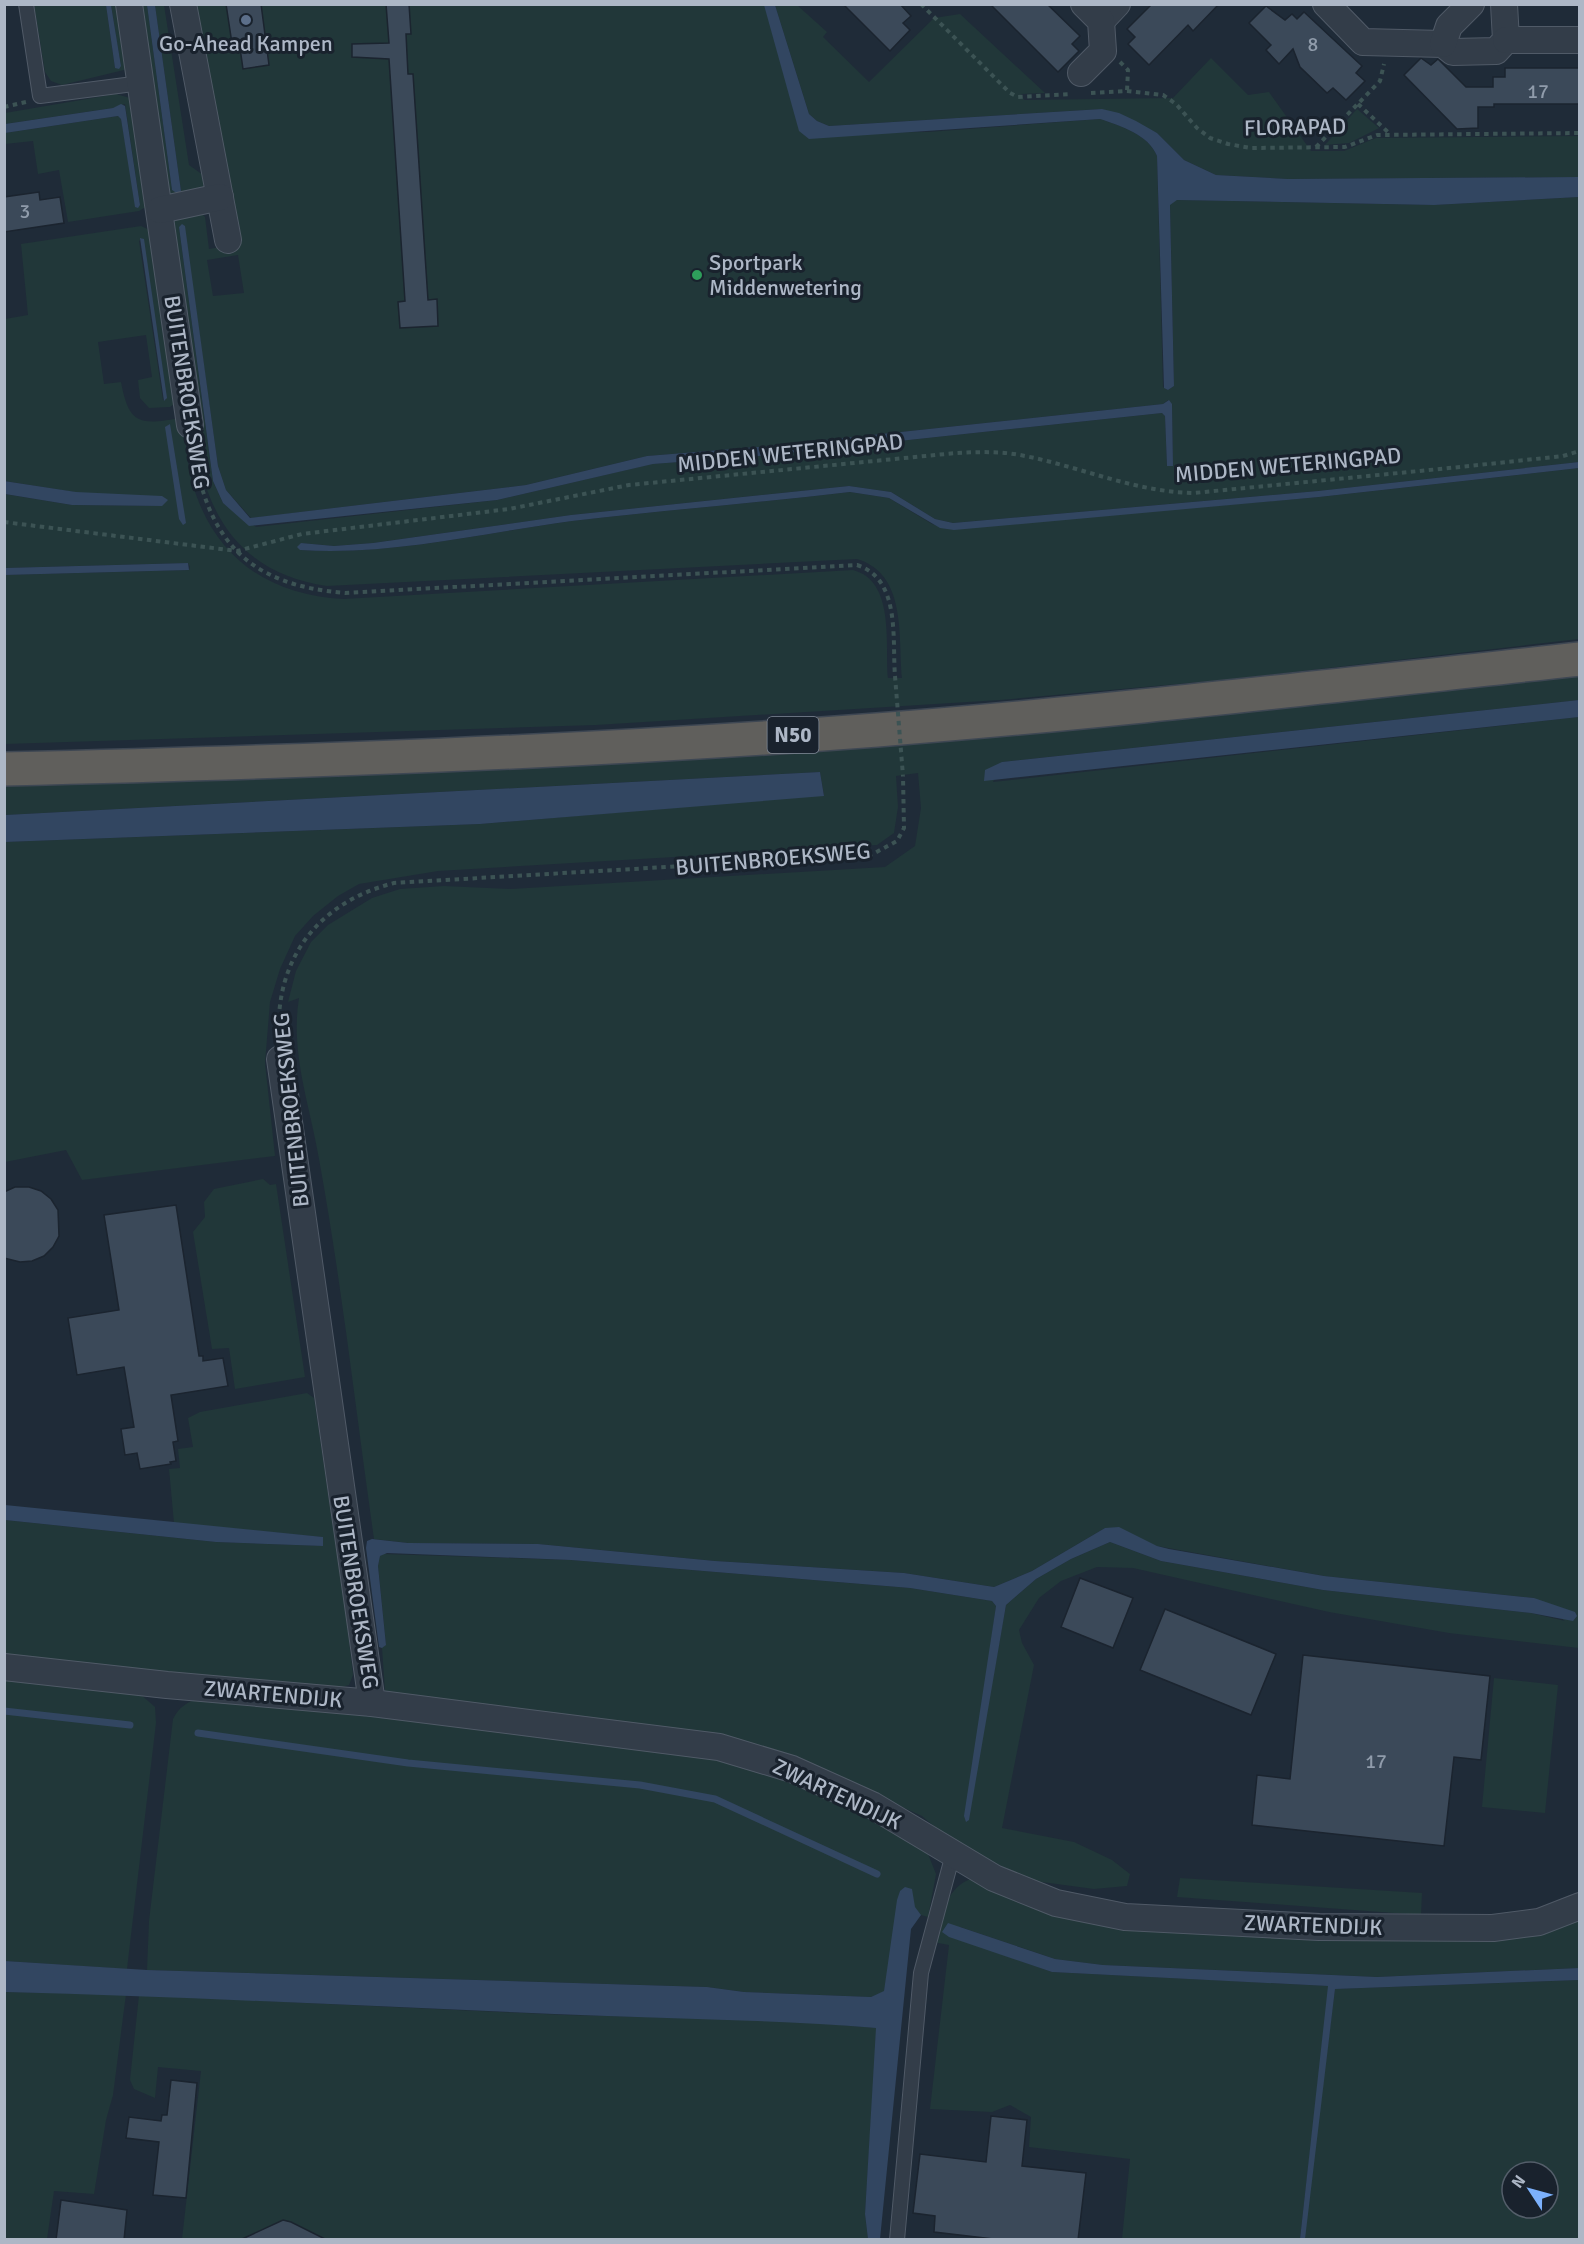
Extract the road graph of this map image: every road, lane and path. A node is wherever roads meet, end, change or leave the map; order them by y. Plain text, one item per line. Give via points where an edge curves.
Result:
1 (26, 4) edge
2 (129, 4) edge
3 (183, 4) edge
4 (921, 4) edge
5 (1326, 4) edge
6 (1471, 4) edge
7 (1504, 4) edge
8 (1101, 10) edge
9 (1506, 40) junction
10 (1580, 40) edge
11 (1389, 43) junction
12 (1443, 44) junction
13 (1081, 73) dead end
14 (141, 83) junction
15 (1358, 104) junction
16 (1580, 133) edge
17 (1390, 134) junction
18 (1316, 147) junction
19 (220, 197) junction
20 (160, 210) junction
21 (228, 240) dead end
22 (190, 426) joint
23 (1580, 451) edge
24 (4, 522) edge
25 (237, 551) junction
26 (1580, 646) edge
27 (1580, 659) edge
28 (4, 756) edge
29 (4, 769) edge
30 (280, 1059) joint
31 (4, 1667) edge
32 (372, 1703) junction
33 (953, 1854) junction
34 (1580, 1906) edge
35 (897, 2240) edge

1 - 14 lane via 40,96
2 - 14 street, BUITENBROEKSWEG
3 - 19 street
4 - 18 path, FLORAPAD via 1018,97 1163,94 1210,138 1251,148
5 - 11 street via 1362,42
6 - 12 street via 1449,26
7 - 9 street
8 - 13 street via 1103,51
9 - 10 street
9 - 12 street via 1496,51 1453,52
11 - 12 street
11 - 15 path via 1380,81
14 - 20 street, BUITENBROEKSWEG
15 - 17 path
15 - 18 path
16 - 17 path, FLORAPAD
17 - 18 path, FLORAPAD via 1345,147
19 - 20 street
19 - 21 street
20 - 22 street, BUITENBROEKSWEG
22 - 25 path, BUITENBROEKSWEG via 198,483 206,506 224,538
23 - 25 path, MIDDEN WETERINGPAD via 1472,466 1194,493 1150,490 1018,455 956,453 629,485 509,509 302,534
24 - 25 path, MIDDEN WETERINGPAD
25 - 30 path, BUITENBROEKSWEG, bridge via 274,577 303,588 345,593 857,565 874,573 887,593 895,676 904,828 897,841 871,855 394,883 369,890 344,902 321,920 296,953 279,1000
26 - 28 highway, N50 via 1167,690 872,716 562,736
27 - 29 highway, N50 via 1168,704 875,730 258,763
30 - 32 street, BUITENBROEKSWEG
31 - 32 street, ZWARTENDIJK
32 - 33 street, ZWARTENDIJK via 719,1747 792,1769 872,1805
33 - 34 street, ZWARTENDIJK via 994,1878 1056,1903 1125,1917 1319,1927 1493,1928 1539,1922
33 - 35 lane via 921,1973

